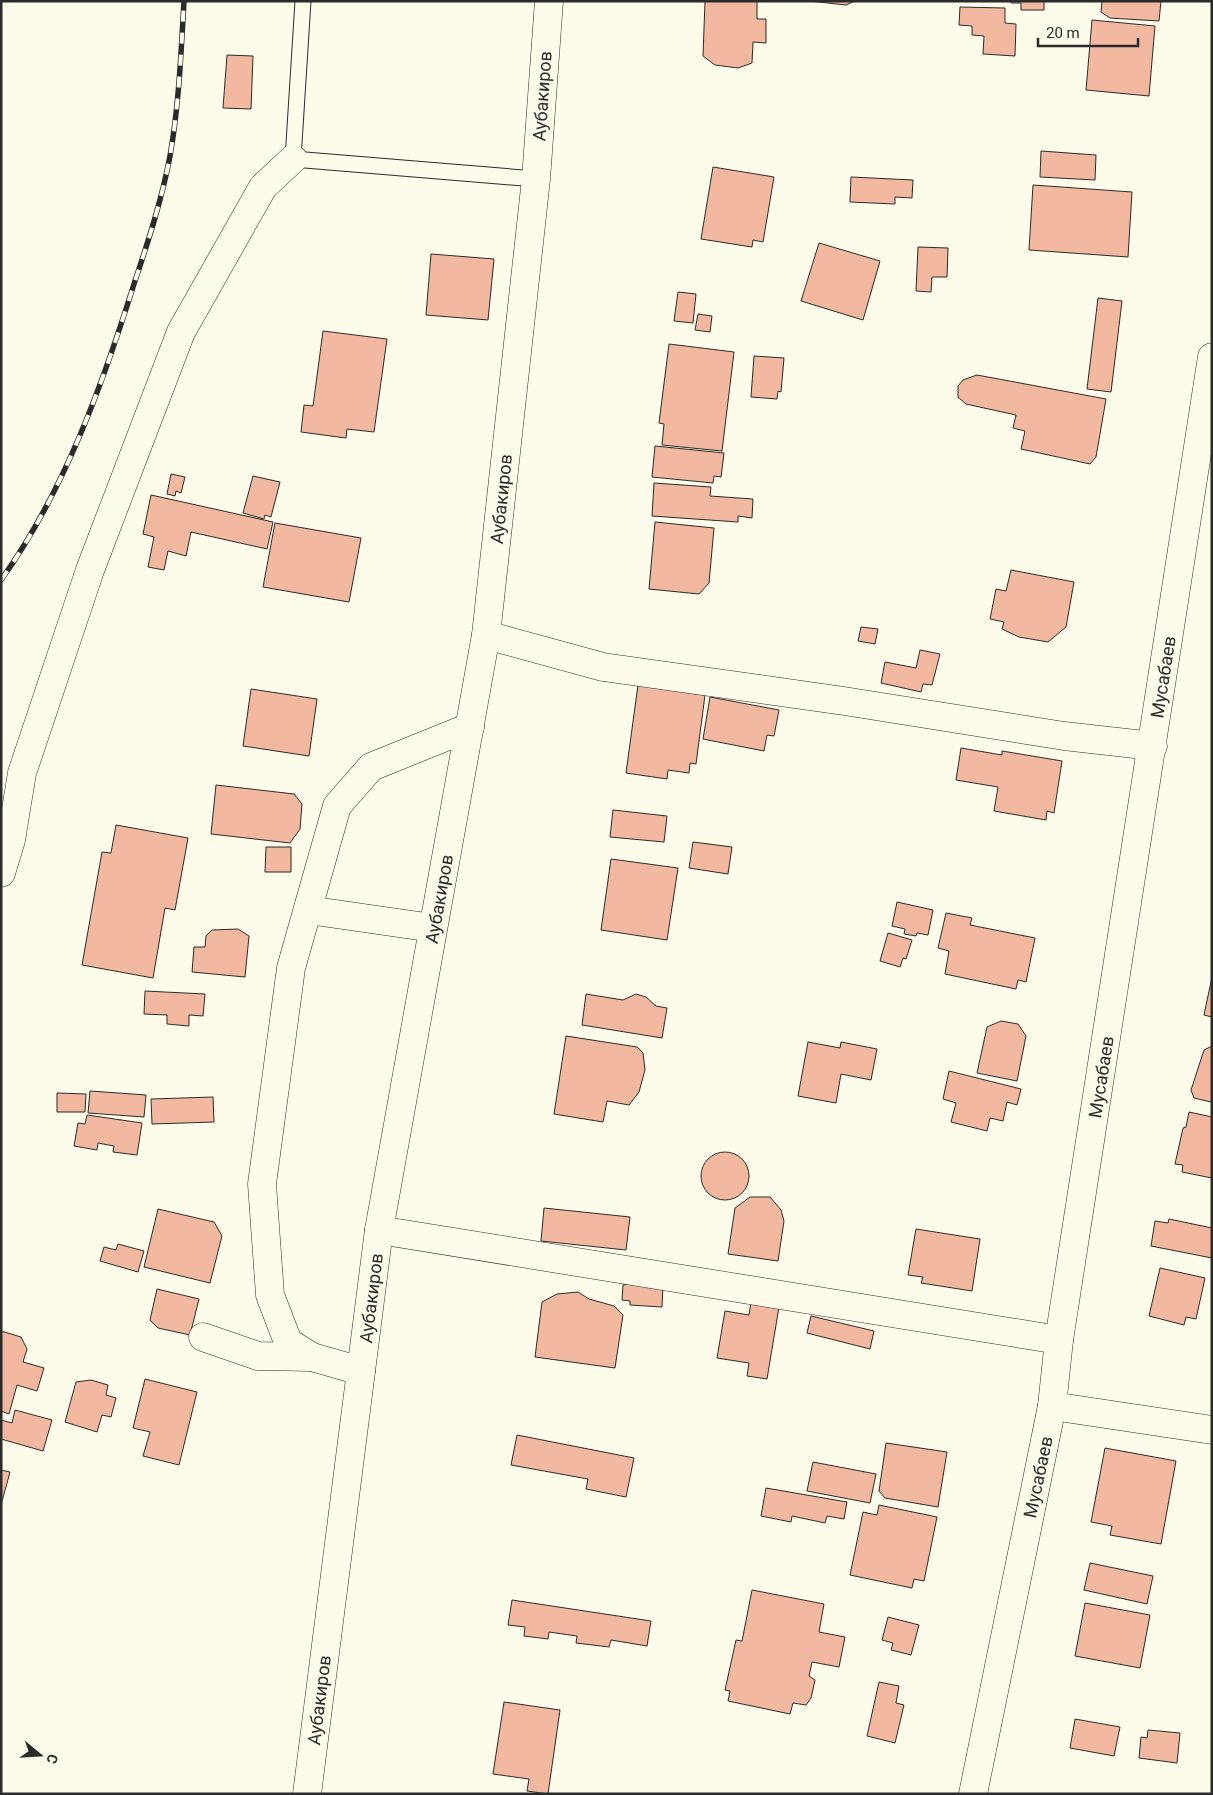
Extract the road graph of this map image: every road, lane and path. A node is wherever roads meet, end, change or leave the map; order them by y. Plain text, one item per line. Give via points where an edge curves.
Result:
1 (303, 1) edge
2 (549, 1) edge
3 (293, 159) junction
4 (536, 179) junction
5 (1212, 357) edge
6 (486, 635) junction
7 (470, 727) junction
8 (1153, 746) junction
9 (1, 873) edge
10 (308, 910) junction
11 (433, 928) junction
12 (379, 1230) junction
13 (204, 1337) dead end
14 (1059, 1340) junction
15 (312, 1357) junction
16 (361, 1371) junction
17 (1052, 1406) junction
18 (1212, 1430) edge
19 (306, 1794) edge
20 (973, 1794) edge

1 - 3 lane
2 - 4 street, Аубакиров
3 - 4 lane
3 - 9 street via 263,187 180,332 90,570 22,773 11,840
4 - 6 street, Аубакиров
5 - 8 street, Мусабаев
6 - 7 street, Аубакиров
6 - 8 street via 603,668 844,701 1064,736
7 - 10 street via 371,767 337,806
7 - 11 street, Аубакиров
8 - 14 street, Мусабаев
10 - 11 street
10 - 15 street via 291,968 262,1184 270,1295 288,1342
11 - 12 street, Аубакиров
12 - 14 street
12 - 16 street, Аубакиров
13 - 15 street via 258,1356
14 - 17 street, Мусабаев
15 - 16 street
16 - 19 street, Аубакиров
17 - 18 street
17 - 20 street, Мусабаев

